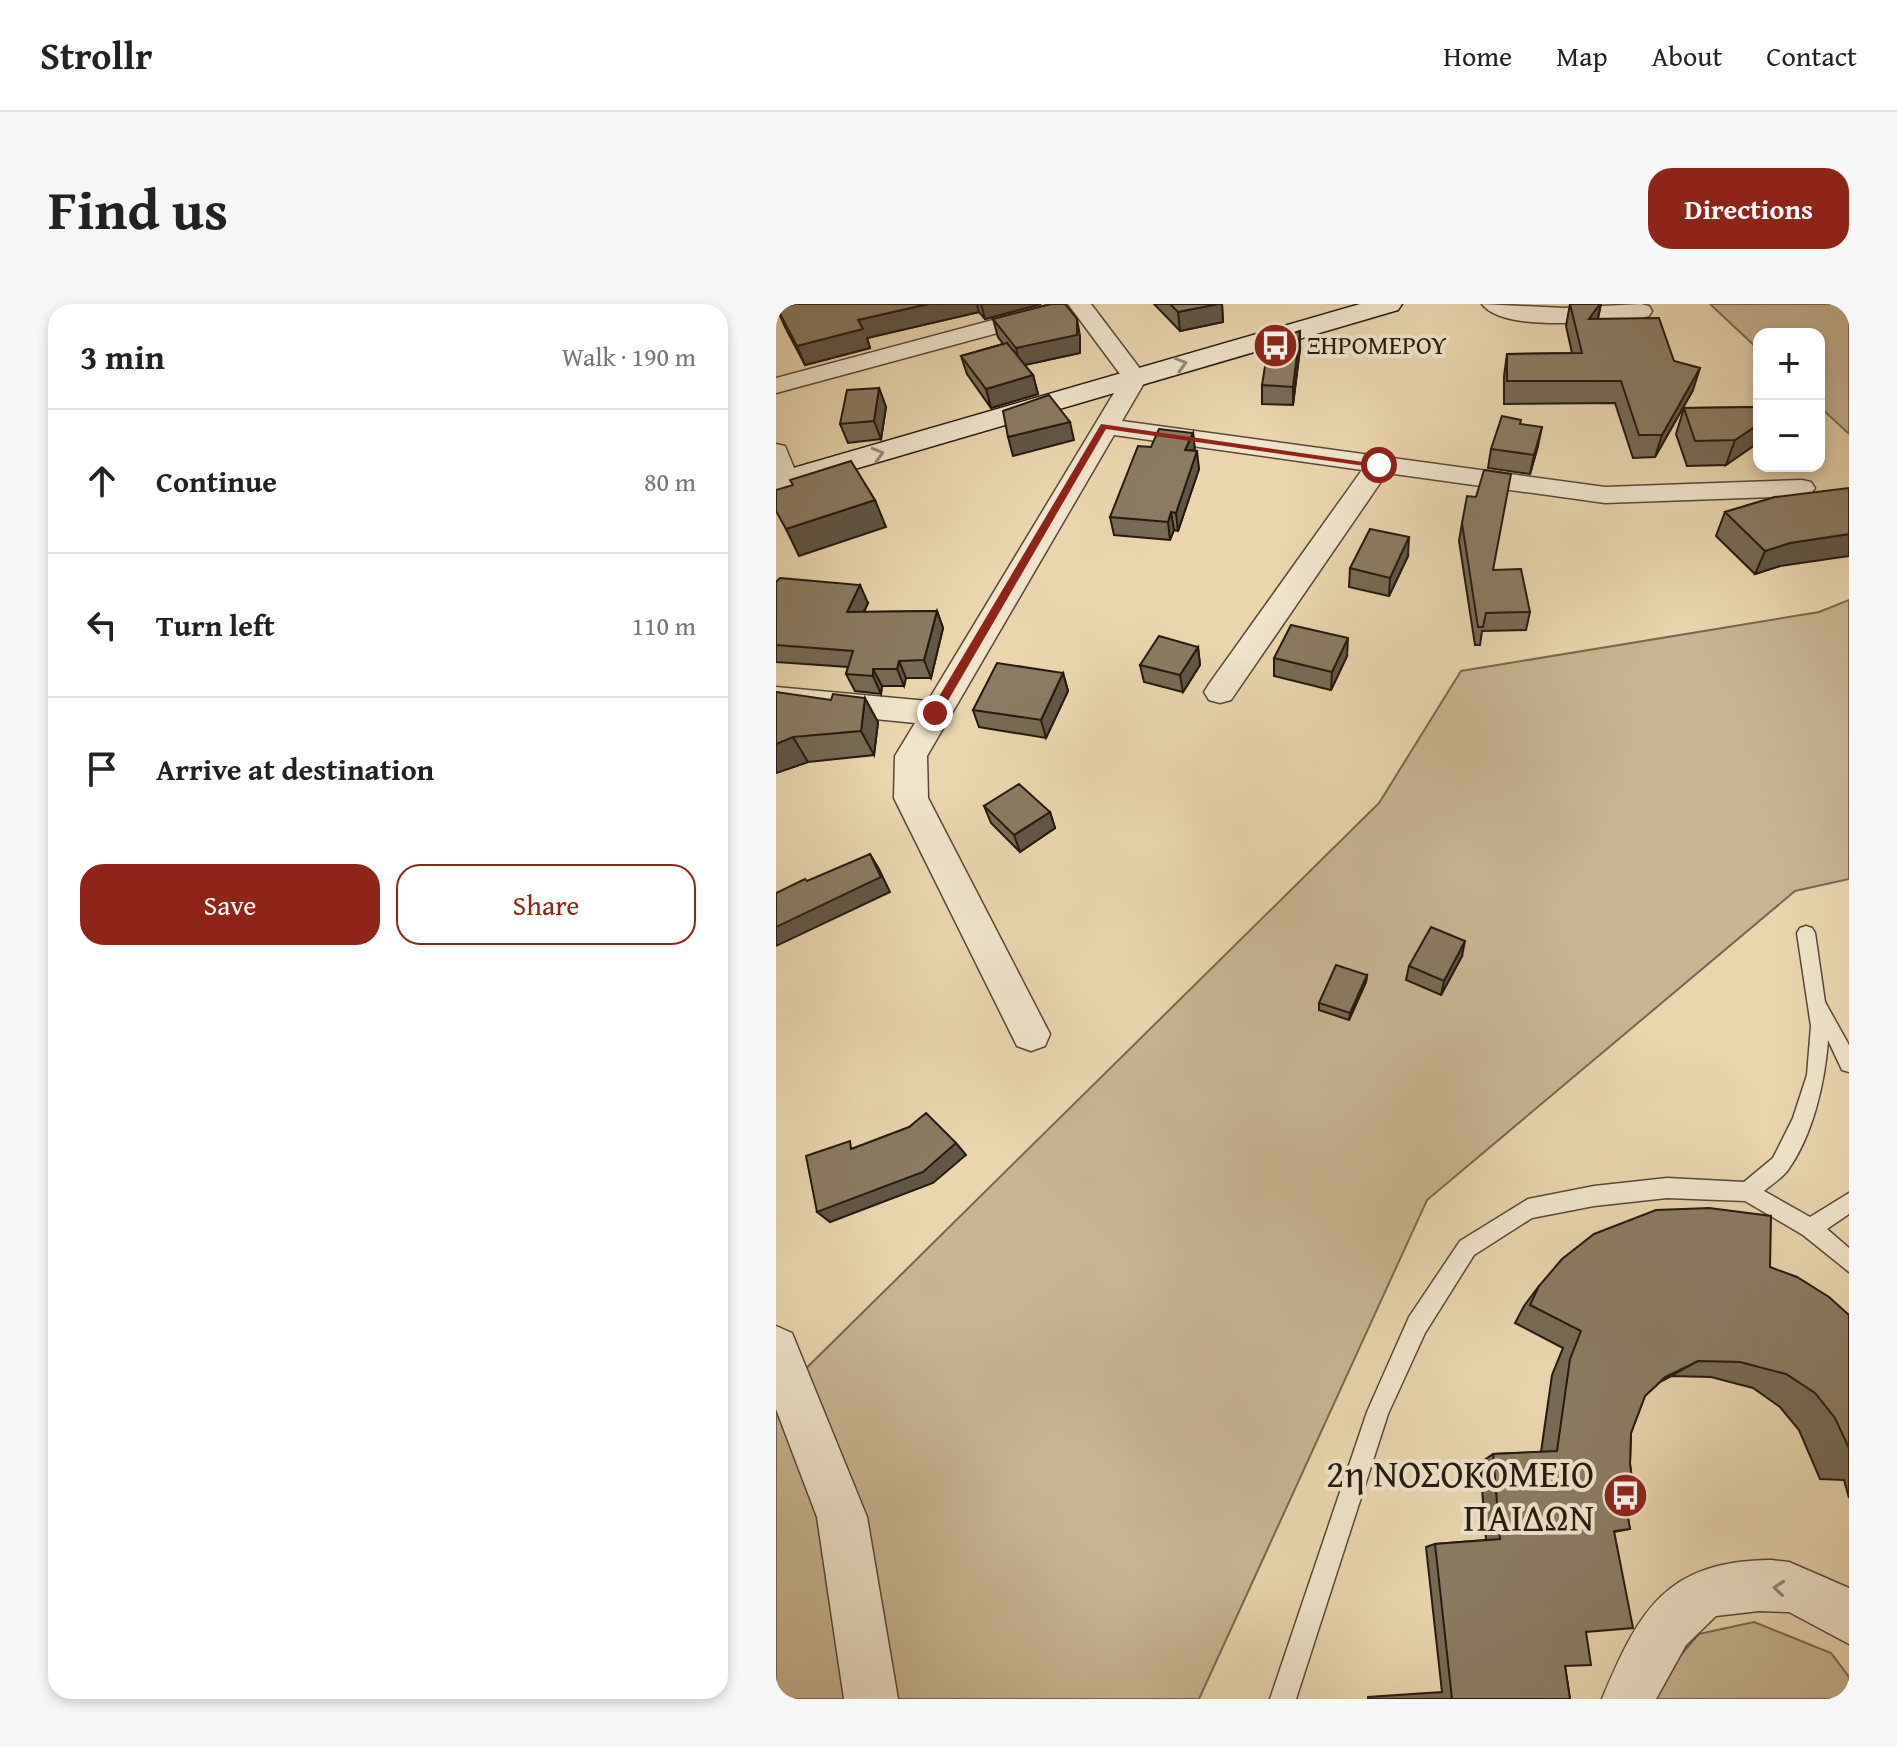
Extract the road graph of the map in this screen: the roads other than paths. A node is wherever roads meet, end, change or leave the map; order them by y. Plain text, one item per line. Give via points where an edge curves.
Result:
1 (1079, 304) edge
2 (1389, 304) edge
3 (1493, 304) edge
4 (1641, 311) dead end
5 (1135, 378) junction
6 (776, 386) edge
7 (1104, 426) junction
8 (776, 452) edge
9 (1379, 465) junction
10 (781, 482) edge
11 (1802, 488) dead end
12 (1220, 692) dead end
13 (776, 698) edge
14 (935, 713) junction
15 (1806, 933) dead end
16 (1816, 996) junction
17 (1031, 1034) dead end
18 (1849, 1064) edge
19 (1747, 1192) junction
20 (1849, 1203) edge
21 (1810, 1228) junction
22 (1849, 1262) edge
23 (776, 1349) edge
24 (1849, 1618) edge
25 (871, 1699) edge
26 (1283, 1699) edge
27 (1629, 1699) edge

1 - 5 street
1 - 6 street
5 -> 2 main road
3 - 4 street via 1518,313
5 - 7 street
10 -> 5 main road
7 - 9 street
7 - 14 street
8 - 10 street
9 - 11 street via 1605,495
9 - 12 street
13 - 14 street
14 - 17 street via 911,756 911,798
15 - 16 lane
16 - 18 lane
16 - 19 lane via 1816,1075 1802,1120 1780,1165
19 - 21 lane
19 - 26 lane via 1667,1188 1528,1209 1467,1248 1417,1325 1378,1412
20 - 21 lane
21 - 22 lane
23 - 25 street via 842,1517
24 -> 27 street via 1786,1586 1703,1595 1676,1619 1645,1660

